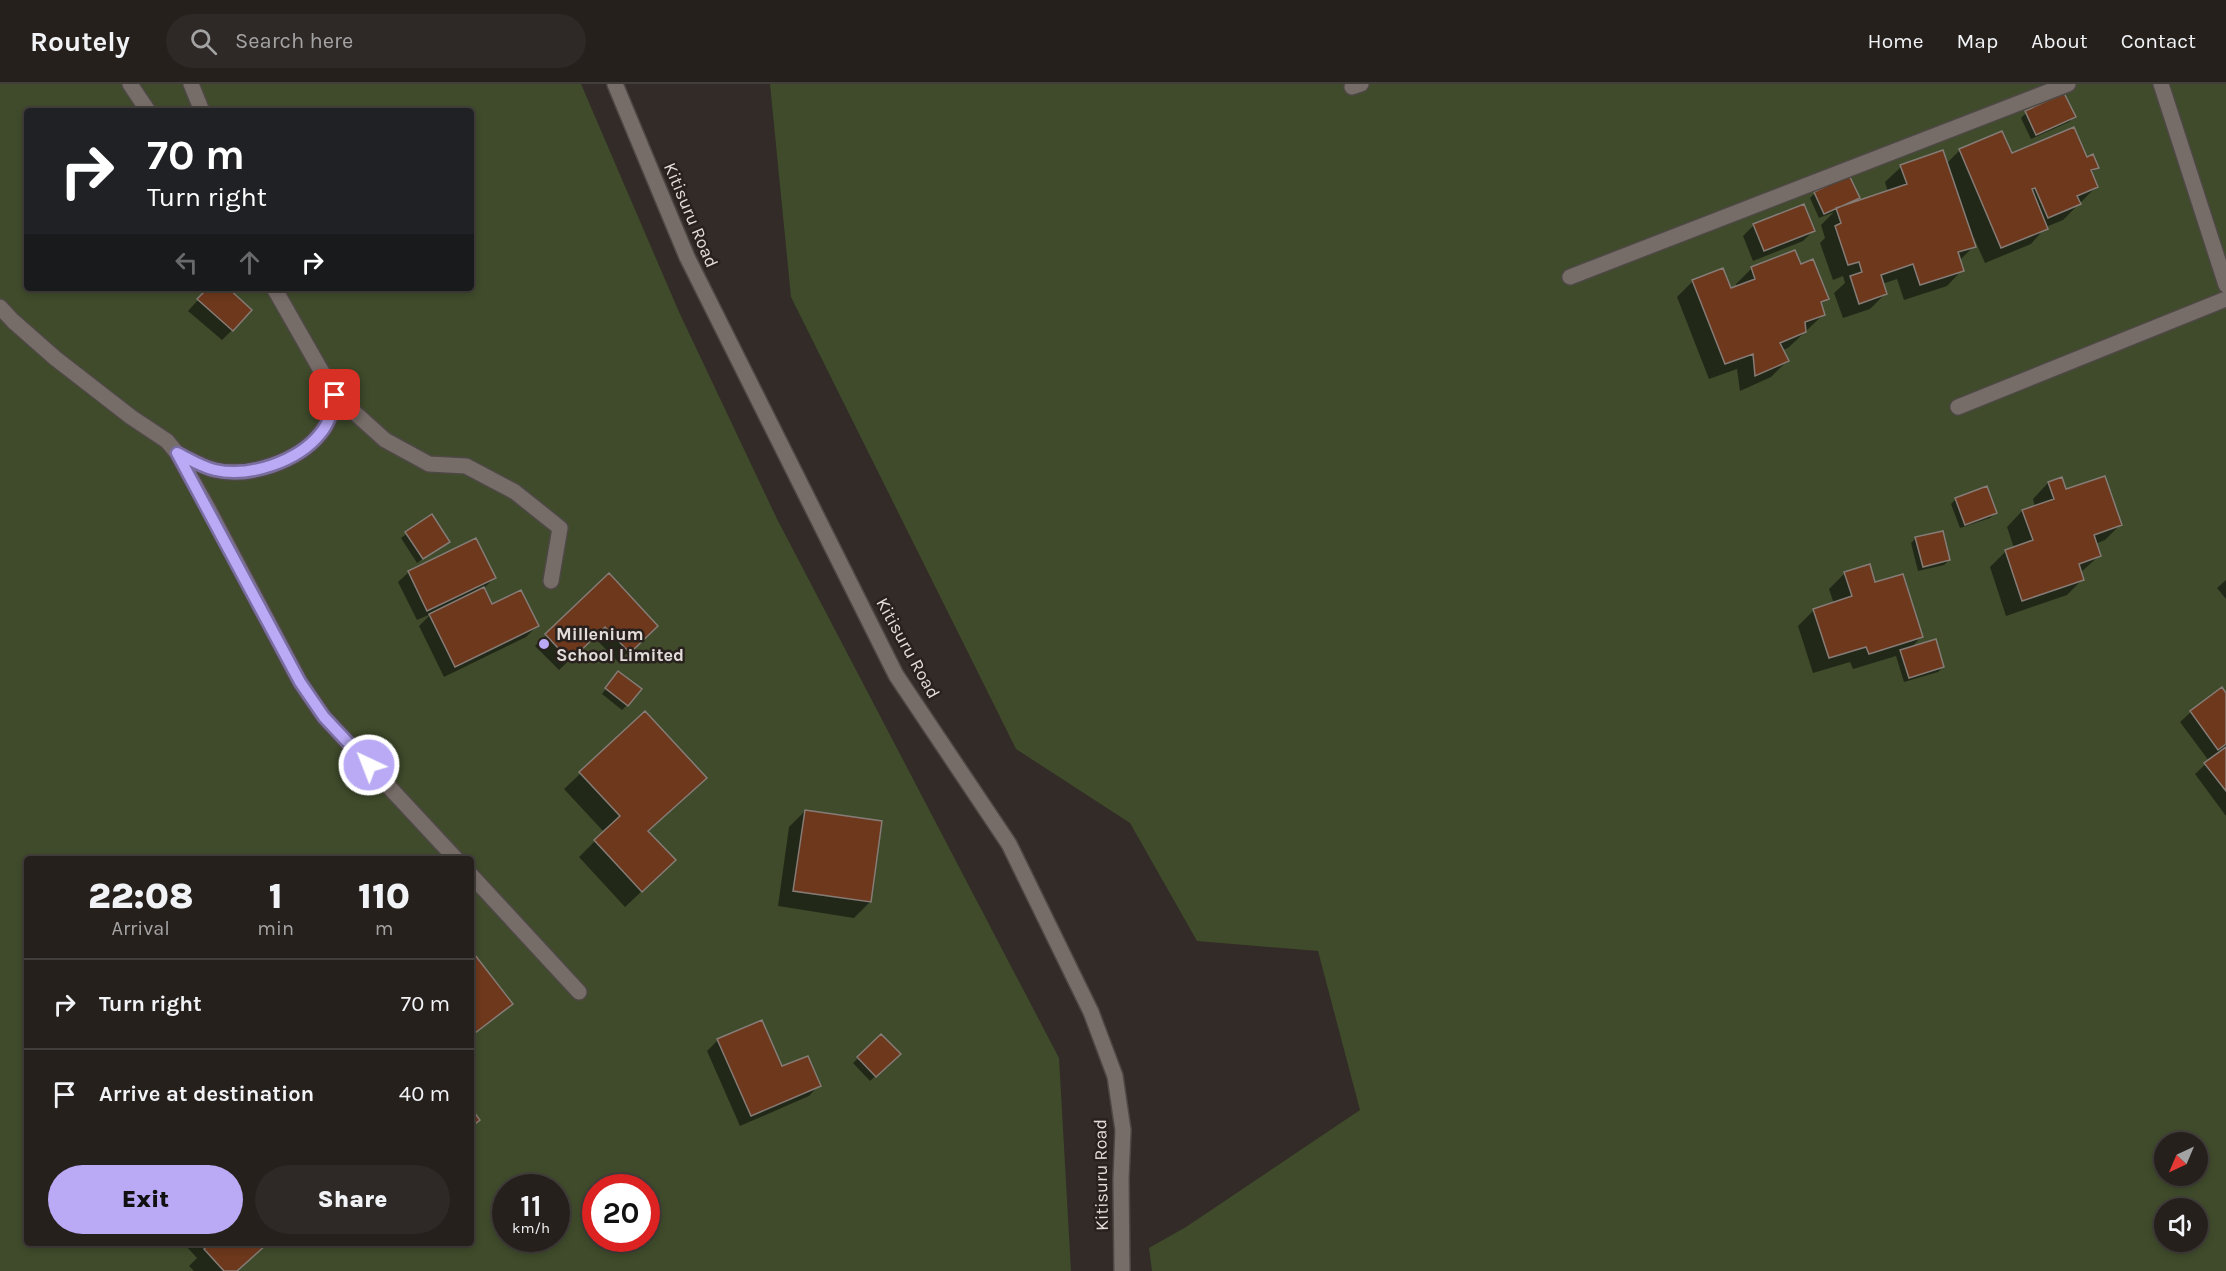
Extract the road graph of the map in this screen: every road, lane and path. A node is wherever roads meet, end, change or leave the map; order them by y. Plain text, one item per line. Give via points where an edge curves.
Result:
1 (130, 84) edge
2 (191, 84) edge
3 (615, 84) edge
4 (2068, 84) edge
5 (2161, 84) edge
6 (146, 108) edge
7 (201, 108) edge
8 (1570, 276) dead end
9 (2226, 285) edge
10 (276, 291) edge
11 (2226, 299) edge
12 (0, 307) edge
13 (335, 395) junction
14 (1958, 407) dead end
15 (177, 453) junction
16 (551, 581) dead end
17 (453, 856) edge
18 (474, 878) edge
19 (579, 992) dead end
20 (1122, 1271) edge

1 - 6 street
2 - 7 street
3 - 20 street, Kitisuru Road via 687,257 896,675 1009,844 1091,1012 1115,1076 1123,1130
4 - 8 street
5 - 9 street
10 - 13 street
11 - 14 street
12 - 15 street via 55,358 167,441
13 - 15 street via 332,414 305,450 256,471 216,470
13 - 16 street via 385,440 429,464 466,466 515,492 560,528
15 - 17 street via 300,682 324,717
18 - 19 street

